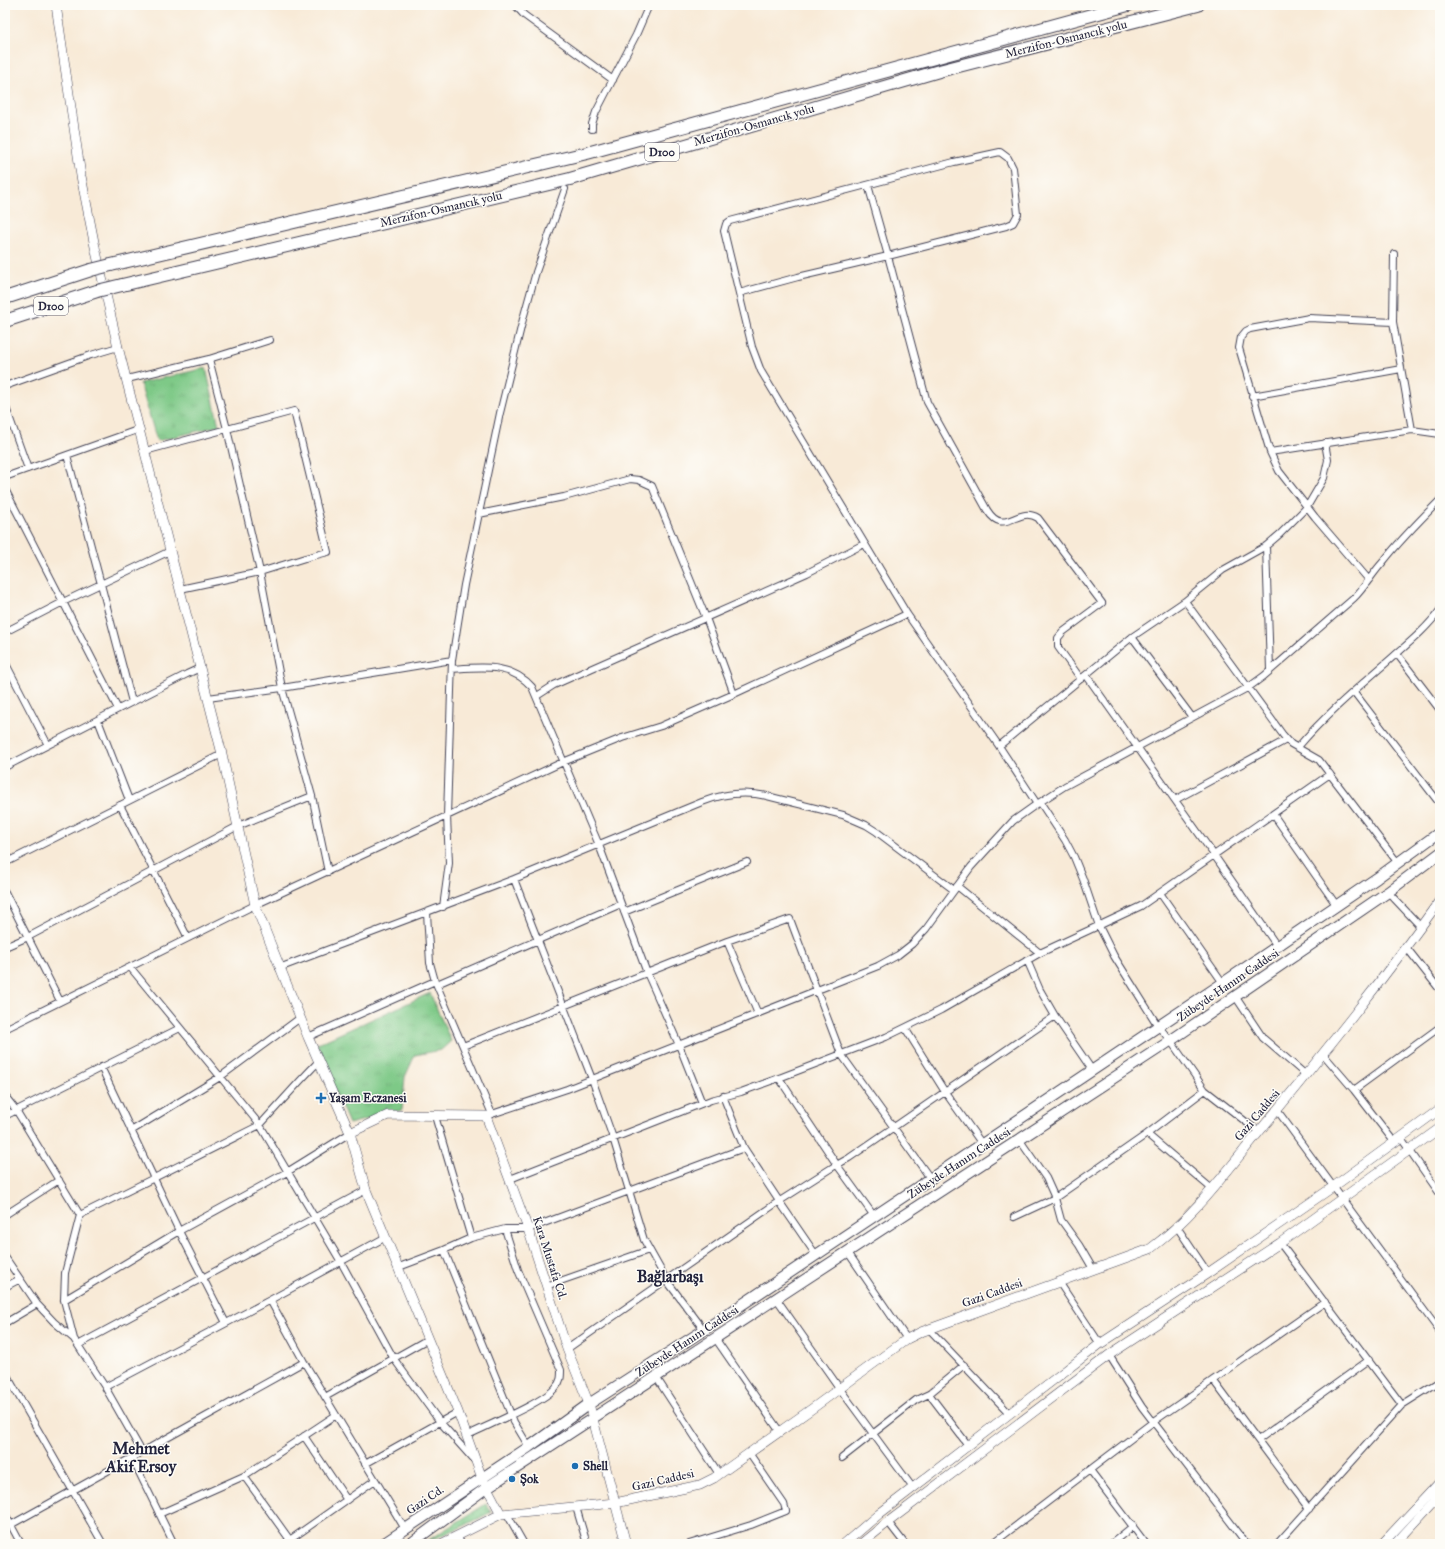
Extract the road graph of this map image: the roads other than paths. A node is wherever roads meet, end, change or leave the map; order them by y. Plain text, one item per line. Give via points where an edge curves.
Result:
1 (56, 5) edge
2 (514, 5) edge
3 (649, 5) edge
4 (1128, 5) edge
5 (1198, 5) edge
6 (613, 80) junction
7 (592, 130) dead end
8 (868, 185) junction
9 (565, 188) dead end
10 (1394, 254) dead end
11 (888, 256) junction
12 (739, 293) junction
13 (5, 298) edge
14 (5, 321) edge
15 (1393, 322) junction
16 (270, 340) dead end
17 (118, 347) junction
18 (209, 359) junction
19 (1401, 369) junction
20 (127, 379) junction
21 (5, 386) edge
22 (1252, 396) junction
23 (5, 406) edge
24 (140, 429) junction
25 (227, 429) junction
26 (1412, 430) junction
27 (1440, 434) edge
28 (1325, 443) junction
29 (145, 451) junction
30 (1270, 452) junction
31 (67, 454) junction
32 (28, 469) junction
33 (5, 477) edge
34 (5, 489) edge
35 (1440, 500) edge
36 (1307, 507) junction
37 (479, 514) junction
38 (864, 544) junction
39 (1266, 546) junction
40 (170, 551) junction
41 (260, 572) junction
42 (1369, 580) junction
43 (101, 583) junction
44 (180, 588) junction
45 (1185, 601) junction
46 (63, 602) junction
47 (1440, 610) edge
48 (907, 614) junction
49 (706, 618) junction
50 (5, 632) edge
51 (1132, 637) junction
52 (1397, 654) junction
53 (452, 660) junction
54 (5, 662) edge
55 (200, 668) junction
56 (452, 669) junction
57 (1270, 670) junction
58 (1083, 677) junction
59 (1249, 687) junction
60 (282, 688) junction
61 (1354, 692) junction
62 (734, 694) junction
63 (537, 696) junction
64 (208, 698) junction
65 (132, 702) junction
66 (118, 709) junction
67 (1440, 710) edge
68 (1192, 717) junction
69 (98, 720) junction
70 (1286, 740) junction
71 (48, 745) junction
72 (999, 746) junction
73 (1138, 747) junction
74 (1298, 747) junction
75 (222, 754) junction
76 (563, 762) junction
77 (5, 767) edge
78 (1330, 774) junction
79 (312, 796) junction
80 (130, 800) junction
81 (1175, 800) junction
82 (1038, 803) junction
83 (1440, 804) edge
84 (120, 806) junction
85 (1273, 814) junction
86 (447, 816) junction
87 (238, 826) junction
88 (1440, 832) edge
89 (598, 845) junction
90 (1440, 853) edge
91 (1214, 856) junction
92 (5, 862) edge
93 (747, 862) dead end
94 (1398, 863) junction
95 (152, 871) junction
96 (328, 872) junction
97 (514, 879) junction
98 (955, 888) junction
99 (5, 892) edge
100 (1388, 892) junction
101 (1160, 893) junction
102 (1440, 900) edge
103 (621, 904) junction
104 (255, 905) junction
105 (1337, 906) junction
106 (443, 907) junction
107 (624, 912) junction
108 (426, 913) junction
109 (1099, 926) junction
110 (1421, 927) junction
111 (28, 937) junction
112 (188, 938) junction
113 (538, 941) junction
114 (727, 941) junction
115 (1276, 946) junction
116 (5, 947) edge
117 (1406, 947) junction
118 (1040, 953) junction
119 (1027, 960) junction
120 (130, 967) junction
121 (279, 968) junction
122 (647, 972) junction
123 (436, 982) junction
124 (1223, 983) junction
125 (1440, 990) edge
126 (817, 991) junction
127 (1235, 996) junction
128 (60, 1001) junction
129 (563, 1005) junction
130 (758, 1014) junction
131 (1055, 1016) junction
132 (300, 1018) junction
133 (1158, 1026) junction
134 (1440, 1027) edge
135 (180, 1028) junction
136 (904, 1028) junction
137 (5, 1029) edge
138 (308, 1037) junction
139 (1170, 1040) junction
140 (680, 1045) junction
141 (463, 1046) junction
142 (841, 1054) junction
143 (1323, 1054) junction
144 (318, 1062) junction
145 (101, 1067) junction
146 (1092, 1070) junction
147 (1306, 1074) junction
148 (220, 1077) junction
149 (779, 1078) junction
150 (592, 1079) junction
151 (1204, 1090) junction
152 (1354, 1090) junction
153 (945, 1092) junction
154 (5, 1096) edge
155 (723, 1096) junction
156 (702, 1103) junction
157 (1440, 1109) edge
158 (16, 1110) junction
159 (1277, 1110) junction
160 (489, 1115) junction
161 (5, 1116) edge
162 (435, 1116) junction
163 (260, 1125) junction
164 (893, 1128) junction
165 (1440, 1128) edge
166 (131, 1131) junction
167 (1259, 1132) junction
168 (350, 1133) junction
169 (1147, 1134) junction
170 (613, 1138) junction
171 (1019, 1139) junction
172 (1398, 1141) junction
173 (982, 1144) junction
174 (744, 1148) junction
175 (1409, 1150) junction
176 (837, 1165) junction
177 (287, 1172) junction
178 (930, 1178) junction
179 (154, 1179) junction
180 (510, 1179) junction
181 (59, 1180) junction
182 (1333, 1187) junction
183 (1212, 1189) junction
184 (366, 1190) junction
185 (629, 1191) junction
186 (1440, 1194) edge
187 (1055, 1198) junction
188 (1343, 1198) junction
189 (779, 1201) junction
190 (5, 1215) edge
191 (80, 1215) junction
192 (874, 1216) junction
193 (314, 1217) junction
194 (1014, 1217) dead end
195 (1178, 1226) junction
196 (505, 1229) junction
197 (528, 1229) junction
198 (179, 1231) junction
199 (386, 1237) junction
200 (471, 1238) junction
201 (1280, 1243) junction
202 (444, 1250) junction
203 (649, 1250) junction
204 (847, 1252) junction
205 (816, 1254) junction
206 (5, 1257) edge
207 (341, 1262) junction
208 (399, 1267) junction
209 (1093, 1269) junction
210 (1208, 1274) junction
211 (203, 1278) junction
212 (20, 1279) junction
213 (667, 1280) junction
214 (1059, 1282) junction
215 (546, 1286) junction
216 (5, 1287) edge
217 (776, 1298) junction
218 (64, 1300) junction
219 (270, 1300) junction
220 (1325, 1302) junction
221 (37, 1304) junction
222 (5, 1323) edge
223 (226, 1323) junction
224 (929, 1328) junction
225 (704, 1330) junction
226 (1440, 1332) edge
227 (715, 1338) junction
228 (74, 1339) junction
229 (428, 1339) junction
230 (907, 1339) junction
231 (1100, 1344) junction
232 (78, 1345) junction
233 (567, 1349) junction
234 (1109, 1355) junction
235 (394, 1359) junction
236 (1368, 1360) junction
237 (304, 1362) junction
238 (964, 1365) junction
239 (656, 1376) junction
240 (6, 1377) edge
241 (1213, 1380) junction
242 (1440, 1381) edge
243 (105, 1387) junction
244 (840, 1389) junction
245 (929, 1394) junction
246 (325, 1397) junction
247 (589, 1404) junction
248 (1402, 1405) junction
249 (458, 1412) junction
250 (1009, 1413) junction
251 (512, 1414) junction
252 (336, 1415) junction
253 (592, 1418) junction
254 (440, 1422) junction
255 (1153, 1422) junction
256 (780, 1432) junction
257 (874, 1434) junction
258 (304, 1436) junction
259 (466, 1436) junction
260 (1258, 1440) junction
261 (968, 1446) junction
262 (528, 1447) junction
263 (142, 1452) junction
264 (749, 1453) junction
265 (132, 1458) junction
266 (842, 1458) dead end
267 (476, 1463) junction
268 (365, 1464) junction
269 (1090, 1470) junction
270 (720, 1474) junction
271 (244, 1476) junction
272 (482, 1478) junction
273 (375, 1480) junction
274 (1440, 1482) edge
275 (486, 1488) junction
276 (913, 1488) junction
277 (72, 1490) junction
278 (1440, 1495) edge
279 (347, 1500) junction
280 (615, 1503) junction
281 (576, 1507) junction
282 (1309, 1509) junction
283 (5, 1514) edge
284 (159, 1514) junction
285 (504, 1514) junction
286 (888, 1522) junction
287 (8, 1526) edge
288 (1133, 1526) junction
289 (405, 1529) junction
290 (290, 1540) junction
291 (459, 1540) edge
292 (171, 1543) edge
293 (21, 1544) edge
294 (103, 1544) edge
295 (284, 1544) edge
296 (382, 1544) edge
297 (410, 1544) edge
298 (441, 1544) edge
299 (524, 1544) edge
300 (587, 1544) edge
301 (626, 1544) edge
302 (689, 1544) edge
303 (844, 1544) edge
304 (861, 1544) edge
305 (905, 1544) edge
306 (992, 1544) edge
307 (1111, 1544) edge
308 (1146, 1544) edge
309 (1248, 1544) edge
310 (1277, 1544) edge
311 (1382, 1544) edge
312 (1395, 1544) edge

1 - 17 street via 81,176
2 - 6 street
3 - 6 street
4 - 13 highway, Merzifon-Osmancık yolu / D100, bridge via 587,153 111,265
5 - 14 highway, Merzifon-Osmancık yolu / D100, bridge via 939,72 570,179 97,291
6 - 7 street via 594,118
8 - 11 street
8 - 11 street via 1000,152 1008,158 1013,168 1018,214 1013,223
8 - 12 street via 726,224 724,231
9 - 37 street via 523,319
10 - 15 street
11 - 12 street
11 - 58 street via 927,402 987,510 995,520 1002,522 1023,514 1031,514 1038,518 1102,603 1058,638 1058,647
12 - 38 street via 752,347 762,371
15 - 19 street
15 - 22 street via 1309,318 1246,331 1239,344
16 - 18 street
17 - 20 street
17 - 21 street
18 - 20 street
18 - 25 street
19 - 22 street
19 - 26 street
20 - 24 street
22 - 30 street
23 - 32 street
24 - 29 street
24 - 31 street
25 - 29 street
25 - 41 street
25 - 41 street via 294,411 328,552
26 - 27 street
26 - 28 street
28 - 30 street
28 - 36 street via 1328,460 1324,478
29 - 40 street
30 - 36 street via 1279,471
31 - 32 street
31 - 43 street
32 - 33 street
34 - 46 street
35 - 42 street via 1416,523
36 - 39 street
36 - 42 street
37 - 49 street via 564,497 630,480 645,482 652,486
37 - 53 street
38 - 48 street
38 - 49 street via 807,574
39 - 45 street via 1223,570
39 - 57 street
40 - 43 street
40 - 44 street
41 - 44 street
41 - 60 street
42 - 57 street via 1354,598
43 - 46 street
43 - 65 street
44 - 55 street
45 - 51 street
45 - 59 street
46 - 50 street
46 - 66 street
47 - 52 street
48 - 62 street
48 - 72 street
49 - 62 street
49 - 63 street via 554,685
51 - 58 street
51 - 68 street
52 - 61 street
52 - 67 street
53 - 56 street
53 - 60 street
54 - 71 street
55 - 64 street
55 - 65 street
56 - 63 street via 480,668 512,672 526,681
56 - 86 street
57 - 59 street
58 - 72 street
58 - 73 street
59 - 68 street
59 - 70 street
60 - 64 street
60 - 79 street
61 - 74 street
61 - 83 street
62 - 76 street via 661,726 622,738
63 - 76 street
64 - 75 street
65 - 66 street
66 - 69 street
68 - 73 street
69 - 71 street
69 - 80 street
70 - 74 street
70 - 81 street
71 - 77 street
72 - 82 street
73 - 81 street
73 - 82 street
74 - 78 street via 1319,760
75 - 80 street
75 - 87 street
76 - 86 street
76 - 89 street
78 - 85 street
78 - 94 street
79 - 87 street
79 - 96 street
80 - 84 street
81 - 91 street
82 - 98 street via 1013,822
82 - 109 street via 1074,857
84 - 92 street
84 - 95 street
85 - 91 street
85 - 105 street
86 - 96 street
86 - 106 street via 449,863
87 - 95 street
87 - 104 street
88 - 94 main road, Gazi Cd.
89 - 97 street
89 - 98 street via 712,798 734,793 756,794 836,814 866,825
89 - 103 street
90 - 100 main road, Zübeyde Hanım Caddesi
91 - 101 street
91 - 115 street
93 - 107 street
94 - 105 main road, Gazi Cd.
95 - 111 street
95 - 112 street
96 - 104 street
97 - 106 street
97 - 113 street
98 - 118 street
98 - 126 street via 926,929 898,955
99 - 111 street
100 - 110 street
100 - 127 main road, Zübeyde Hanım Caddesi
101 - 109 street via 1141,906
101 - 124 street
102 - 110 street, Gazi Caddesi
103 - 107 street
103 - 113 street
104 - 112 street
104 - 121 street
105 - 115 main road, Gazi Cd.
106 - 108 street
107 - 122 street
108 - 121 street
108 - 123 street via 430,963
109 - 118 street
109 - 133 street via 1114,956
110 - 117 street, Gazi Caddesi
111 - 116 street
111 - 128 street
112 - 120 street
113 - 123 street
113 - 129 street
114 - 122 street
114 - 126 street via 790,919
114 - 130 street
115 - 124 main road, Gazi Cd.
117 - 125 street
117 - 143 street, Gazi Caddesi
118 - 119 street
119 - 131 street
119 - 136 street via 941,1010
120 - 128 street
120 - 135 street
121 - 132 street
122 - 129 street
122 - 140 street
123 - 138 street
123 - 141 street
124 - 133 main road, Gazi Cd.
126 - 130 street
126 - 142 street
127 - 139 main road, Zübeyde Hanım Caddesi
127 - 147 street via 1263,1038
128 - 137 street
129 - 141 street
129 - 150 street
130 - 140 street
131 - 146 street
131 - 153 street
132 - 138 street
132 - 148 street
133 - 139 street
133 - 146 main road, Gazi Cd.
134 - 152 street
135 - 145 street
135 - 148 street
136 - 142 street
136 - 153 street
138 - 144 street
139 - 151 street
139 - 171 main road, Zübeyde Hanım Caddesi
140 - 150 street
140 - 156 street
141 - 160 street
142 - 149 street
142 - 164 street
143 - 147 street, Gazi Caddesi
143 - 152 street
144 - 163 street
144 - 168 street
145 - 158 street
145 - 166 street
146 - 173 main road, Gazi Cd.
147 - 159 street, Gazi Caddesi
148 - 163 street
148 - 166 street
149 - 155 street
149 - 176 street
150 - 160 street
150 - 170 street
151 - 167 street
151 - 169 street
152 - 172 street
153 - 164 street
153 - 173 street
154 - 158 street
155 - 156 street
155 - 174 street
156 - 170 street
157 - 172 street
158 - 161 street
158 - 181 street
159 - 167 street, Gazi Caddesi
159 - 182 street
160 - 162 street
160 - 180 street, Kara Mustafa Cd.
162 - 168 street via 388,1116
162 - 200 street
163 - 177 street
163 - 179 street
164 - 176 street
164 - 178 street
165 - 175 street
166 - 179 street
167 - 183 street, Gazi Caddesi
168 - 177 street
168 - 184 street
169 - 183 street
169 - 187 street
170 - 180 street
170 - 185 street
171 - 187 street via 1046,1178
171 - 204 main road, Zübeyde Hanım Caddesi
172 - 175 street
172 - 182 street
173 - 178 main road, Gazi Cd.
174 - 185 street
174 - 189 street
175 - 186 street
175 - 188 street
176 - 189 street
176 - 192 street
177 - 193 street
177 - 198 street
178 - 192 main road, Gazi Cd.
179 - 191 street
179 - 198 street
180 - 197 street, Kara Mustafa Cd.
181 - 190 street
181 - 191 street
182 - 188 street
182 - 210 street
183 - 195 street, Gazi Caddesi
184 - 193 street
184 - 199 street
185 - 197 street
185 - 203 street
187 - 194 street
187 - 209 street via 1061,1220
188 - 201 street
188 - 226 street
189 - 205 street
189 - 213 street
191 - 218 street via 65,1273
192 - 205 main road, Gazi Cd.
193 - 207 street
193 - 211 street
195 - 209 street, Gazi Caddesi via 1150,1249
195 - 210 street
196 - 197 street
196 - 200 street
196 - 251 street via 518,1270 561,1370 561,1379 556,1388
197 - 215 street, Kara Mustafa Cd.
198 - 211 street
198 - 218 street
199 - 207 street
199 - 208 street
200 - 202 street
201 - 220 street
201 - 234 street
202 - 208 street
202 - 251 street
203 - 213 street
203 - 215 street
204 - 217 main road, Zübeyde Hanım Caddesi
204 - 230 street
205 - 225 main road, Gazi Cd.
206 - 212 street
207 - 219 street
207 - 235 street
208 - 229 street
209 - 214 street, Gazi Caddesi
210 - 231 street
211 - 223 street
211 - 232 street
212 - 216 street
212 - 221 street
213 - 225 street
213 - 233 street
214 - 224 street, Gazi Caddesi
214 - 231 street
215 - 233 street, Kara Mustafa Cd.
217 - 227 main road, Zübeyde Hanım Caddesi
217 - 244 street
218 - 228 street
219 - 223 street
219 - 237 street
220 - 236 street
220 - 241 street
221 - 222 street
221 - 228 street
223 - 243 street
224 - 230 street, Gazi Caddesi
224 - 238 street
225 - 247 main road, Gazi Cd.
227 - 239 main road, Zübeyde Hanım Caddesi
227 - 256 street
228 - 232 street
229 - 235 street
229 - 249 street
230 - 244 street, Gazi Caddesi
231 - 250 street
232 - 243 street
233 - 247 street, Kara Mustafa Cd.
234 - 255 street
234 - 286 street
235 - 246 street
235 - 254 street
236 - 248 street
236 - 260 street
237 - 246 street
237 - 263 street
238 - 245 street
238 - 250 street
239 - 253 main road, Zübeyde Hanım Caddesi
239 - 270 street
240 - 277 street
241 - 255 street
241 - 260 street
242 - 248 street
243 - 263 street
244 - 256 street, Gazi Caddesi
244 - 257 street
245 - 257 street via 916,1400
245 - 261 street
246 - 252 street
247 - 253 street, Kara Mustafa Cd.
247 - 262 main road, Gazi Cd.
248 - 282 street
249 - 254 street
249 - 259 street
250 - 261 street
251 - 259 street
251 - 262 street
252 - 258 street
252 - 268 street
253 - 275 main road, Zübeyde Hanım Caddesi
253 - 280 street, Kara Mustafa Cd.
254 - 267 street
254 - 268 street
255 - 269 street
255 - 309 street
256 - 264 street, Gazi Caddesi
257 - 266 street
257 - 276 street
258 - 271 street
258 - 279 street
259 - 267 street
260 - 282 street
261 - 276 street
262 - 272 main road, Gazi Cd.
263 - 265 street
264 - 270 street, Gazi Caddesi
264 - 302 street via 784,1504 786,1511
265 - 277 street
265 - 284 street
267 - 272 street
268 - 273 street
269 - 288 street
269 - 306 street
270 - 280 street, Gazi Caddesi via 700,1485
271 - 284 street
271 - 290 street
272 - 275 street
272 - 289 main road, Gazi Cd.
273 - 279 street
273 - 289 street
274 - 311 street
275 - 285 street
275 - 297 main road
276 - 303 street
277 - 287 street
277 - 294 street
278 - 312 street
279 - 290 street
280 - 281 street, Gazi Caddesi
280 - 301 street, Kara Mustafa Cd.
281 - 285 street, Gazi Caddesi
281 - 300 street
282 - 310 street
283 - 287 street
284 - 292 street
285 - 291 street, Gazi Caddesi
285 - 299 street
286 - 304 street
286 - 305 street
287 - 293 street
288 - 307 street
288 - 308 street
289 - 296 main road, Gazi Cd.
290 - 295 street
291 - 298 street, Gazi Caddesi

